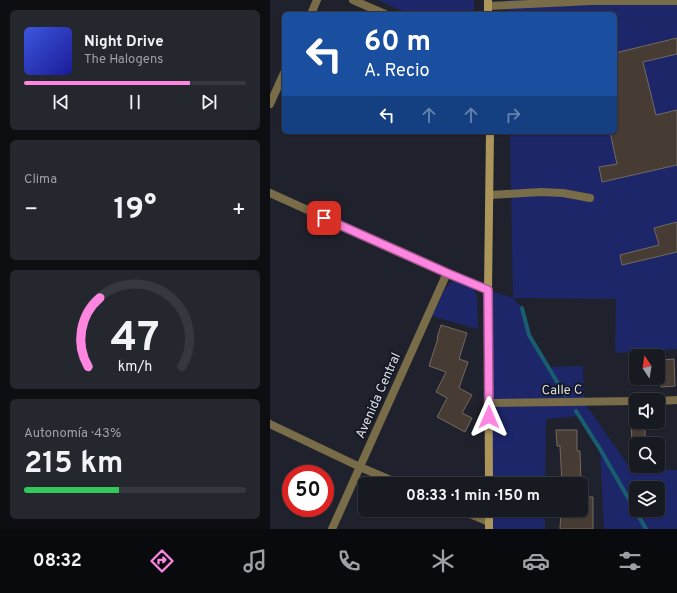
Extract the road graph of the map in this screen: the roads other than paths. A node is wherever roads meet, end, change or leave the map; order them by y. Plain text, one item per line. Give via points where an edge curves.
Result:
1 (317, 0) edge
2 (353, 0) edge
3 (677, 1) edge
4 (488, 7) edge
5 (312, 12) edge
6 (380, 12) edge
7 (282, 77) edge
8 (270, 104) edge
9 (490, 134) edge
10 (270, 193) edge
11 (490, 195) junction
12 (590, 198) dead end
13 (447, 273) junction
14 (488, 290) junction
15 (677, 400) edge
16 (629, 401) edge
17 (665, 401) edge
18 (489, 403) junction
19 (270, 424) edge
20 (360, 467) junction
21 (384, 477) edge
22 (489, 477) edge
23 (473, 517) edge
24 (489, 526) edge
25 (332, 529) edge

1 - 5 street
2 - 6 street
3 - 4 street via 592,1
7 - 8 street
9 - 11 main road
10 - 13 street
11 - 12 street via 563,193
11 - 14 main road
13 - 14 street
13 - 20 street, Avenida Central
14 - 18 main road
15 - 17 street
16 - 18 street, Calle C
18 - 22 main road
19 - 20 street
20 - 21 street
20 - 25 street, Avenida Central
23 - 24 street

